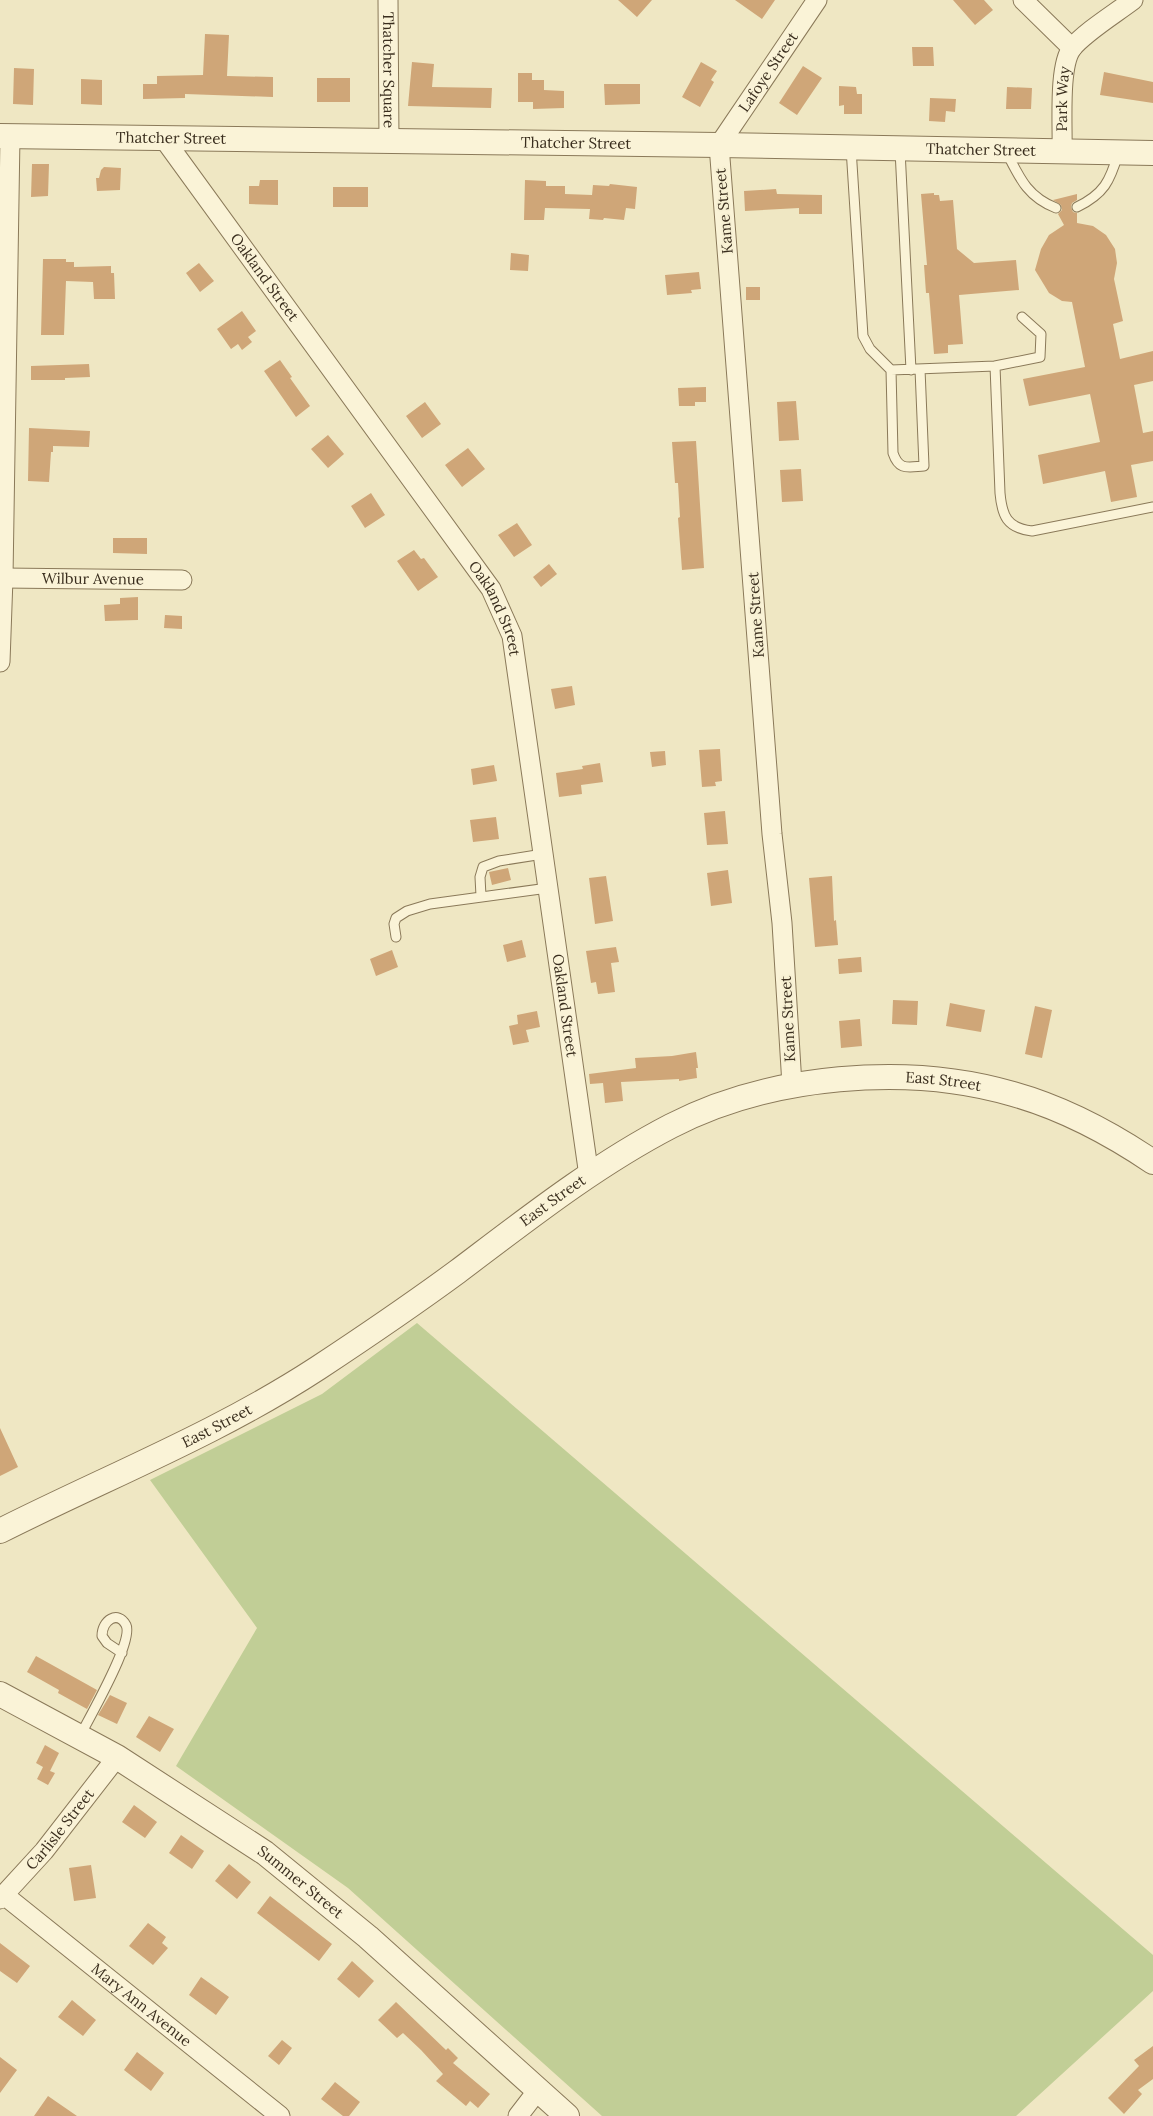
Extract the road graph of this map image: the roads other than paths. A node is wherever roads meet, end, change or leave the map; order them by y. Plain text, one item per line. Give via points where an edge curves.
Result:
1 (388, 0) edge
2 (817, 0) edge
3 (1023, 0) edge
4 (1134, 0) edge
5 (1072, 48) junction
6 (5, 136) edge
7 (164, 139) junction
8 (389, 141) junction
9 (719, 144) junction
10 (851, 148) junction
11 (1006, 151) junction
12 (1062, 151) junction
13 (1119, 152) junction
14 (1153, 153) edge
15 (900, 160) junction
16 (1077, 206) dead end
17 (1056, 208) dead end
18 (1022, 317) dead end
19 (3, 350) edge
20 (995, 366) junction
21 (916, 369) junction
22 (892, 370) junction
23 (1153, 507) edge
24 (3, 578) junction
25 (182, 580) dead end
26 (0, 662) edge
27 (543, 854) junction
28 (548, 888) junction
29 (481, 896) junction
30 (396, 936) dead end
31 (792, 1085) junction
32 (1153, 1162) edge
33 (589, 1176) junction
34 (0, 1531) edge
35 (122, 1652) dead end
36 (0, 1694) edge
37 (80, 1736) junction
38 (117, 1757) junction
39 (2, 1897) edge
40 (538, 2090) junction
41 (280, 2116) edge
42 (518, 2116) edge
43 (567, 2116) edge

1 - 8 street, Thatcher Square
2 - 9 street, Lafoye Street
3 - 5 street
4 - 5 street
5 - 12 street, Park Way via 1064,80
6 - 7 street, Thatcher Street
6 - 19 street
7 - 8 street, Thatcher Street
7 - 27 street, Oakland Street via 491,589 512,636
8 - 9 street, Thatcher Street
9 - 10 street, Thatcher Street
9 - 31 street, Kame Street via 772,834 782,923
10 - 15 street, Thatcher Street
10 - 22 lane via 863,336 870,349
11 - 12 street, Thatcher Street
11 - 15 street, Thatcher Street
11 - 17 lane via 1029,191 1041,202
12 - 13 street, Thatcher Street
13 - 14 street, Thatcher Street
13 - 16 lane via 1104,188
15 - 21 lane
18 - 20 lane via 1042,334 1040,357
19 - 24 street
20 - 21 lane
20 - 23 lane via 1000,493 1002,510 1009,521 1018,529 1032,531
21 - 22 lane
21 - 22 lane via 924,466 904,467 896,462 894,453
24 - 25 street, Wilbur Avenue
24 - 26 street
27 - 28 street, Oakland Street
27 - 29 lane via 499,860 483,867
28 - 29 lane
28 - 33 street, Oakland Street
29 - 30 lane via 430,904 407,912 396,918
31 - 32 street, East Street via 906,1076 1012,1093 1059,1109
31 - 33 street, East Street via 744,1097 672,1125
33 - 34 street, East Street via 389,1320 281,1391 182,1446
35 - 37 lane
36 - 37 street, Summer Street
37 - 38 street, Summer Street
38 - 39 street, Carlisle Street via 44,1851
38 - 40 street, Summer Street via 240,1835 290,1872
39 - 41 street, Mary Ann Avenue
40 - 42 street
40 - 43 street, Summer Street

